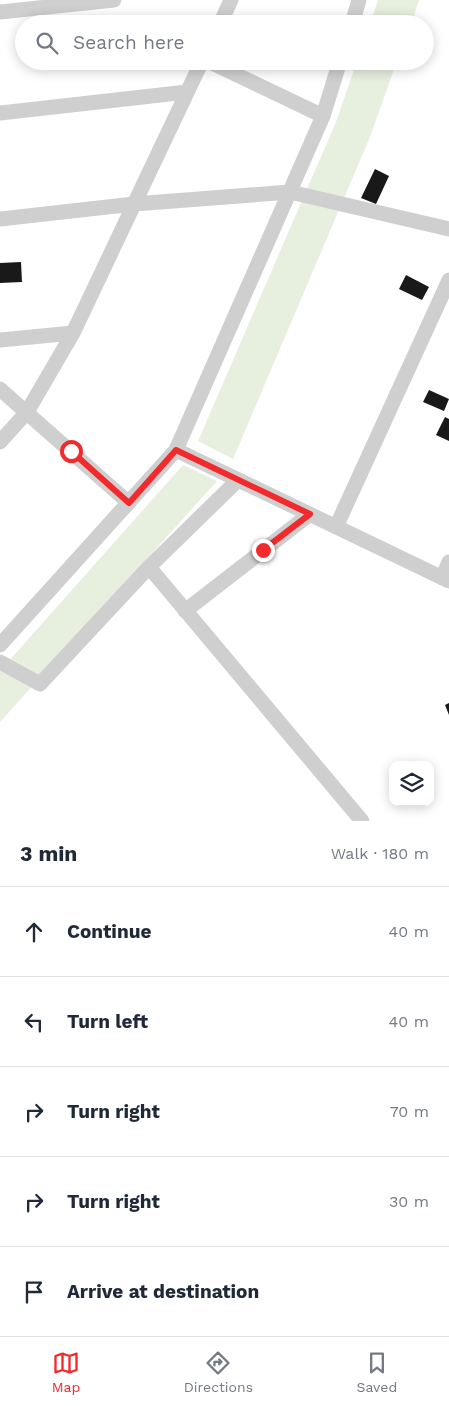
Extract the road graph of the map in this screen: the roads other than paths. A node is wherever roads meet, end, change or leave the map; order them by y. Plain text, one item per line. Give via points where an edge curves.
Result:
1 (114, 0) edge
2 (231, 0) edge
3 (359, 0) edge
4 (0, 12) edge
5 (224, 15) edge
6 (355, 15) edge
7 (198, 70) edge
8 (227, 70) edge
9 (337, 70) edge
10 (187, 92) junction
11 (0, 113) edge
12 (323, 116) junction
13 (290, 192) junction
14 (134, 204) junction
15 (0, 219) edge
16 (449, 229) edge
17 (449, 280) edge
18 (73, 333) junction
19 (0, 340) edge
20 (0, 388) edge
21 (27, 412) junction
22 (0, 442) edge
23 (176, 450) junction
24 (238, 480) junction
25 (129, 503) junction
26 (310, 514) junction
27 (336, 527) junction
28 (449, 562) edge
29 (149, 567) junction
30 (445, 580) edge
31 (186, 611) junction
32 (0, 645) edge
33 (0, 662) edge
34 (362, 821) edge

1 - 4 street
2 - 5 street
3 - 6 street
7 - 10 street
8 - 12 street
9 - 12 street
10 - 11 street
10 - 14 street
12 - 13 street
13 - 14 street
13 - 16 street
13 - 23 street
14 - 15 street
14 - 18 street
17 - 27 street
18 - 19 street
18 - 21 street
20 - 21 street
21 - 22 street
21 - 25 street
23 - 24 street
23 - 25 street
24 - 26 street
24 - 29 street
25 - 32 street
26 - 27 street
26 - 31 street
27 - 30 street
28 - 30 street
29 - 31 street
29 - 33 street via 40,684
31 - 34 street

